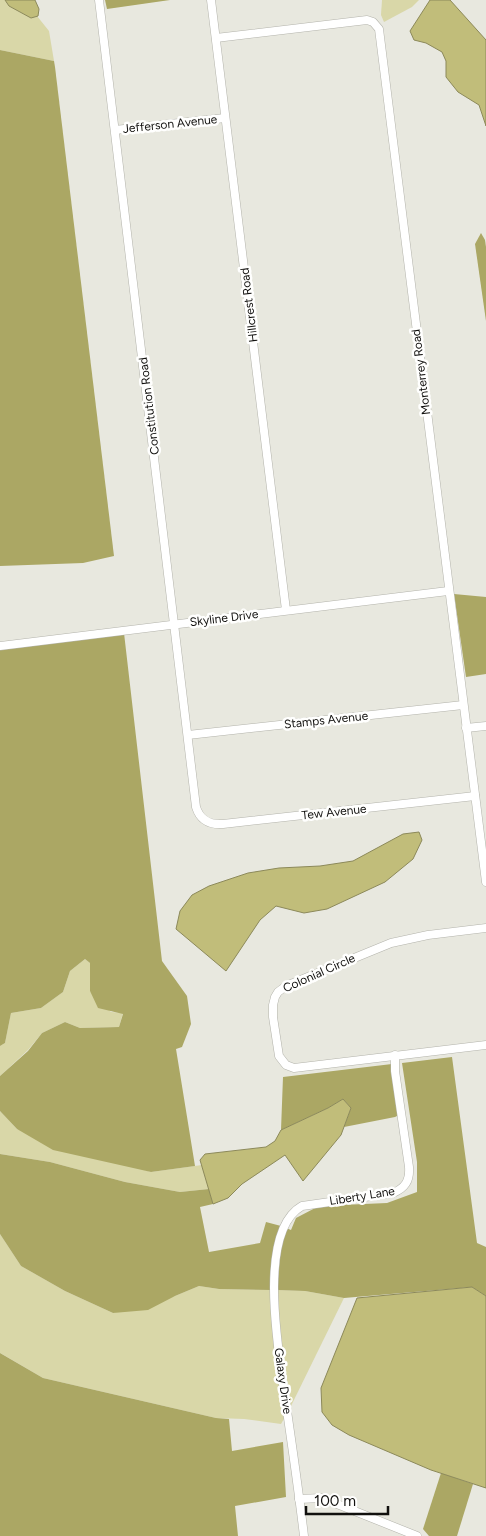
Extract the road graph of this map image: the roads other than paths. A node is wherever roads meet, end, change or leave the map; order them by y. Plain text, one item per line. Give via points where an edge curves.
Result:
1 (100, 0) edge
2 (211, 0) edge
3 (216, 38) junction
4 (226, 118) junction
5 (115, 130) junction
6 (448, 590) junction
7 (286, 610) junction
8 (175, 624) junction
9 (0, 646) edge
10 (463, 706) junction
11 (486, 726) edge
12 (466, 728) junction
13 (188, 735) junction
14 (475, 796) junction
15 (198, 813) joint
16 (486, 882) edge
17 (486, 928) edge
18 (486, 1044) edge
19 (394, 1055) junction
20 (284, 1226) joint
21 (299, 1499) junction
22 (304, 1536) edge
23 (417, 1536) edge

1 - 5 street, Constitution Road
2 - 3 street, Hillcrest Road
3 - 4 street, Hillcrest Road
3 - 6 street, Monterrey Road via 360,20 371,21 379,29
4 - 5 street, Jefferson Avenue
4 - 7 street, Hillcrest Road
5 - 8 street, Constitution Road
6 - 7 street, Skyline Drive
6 - 10 street, Monterrey Road
7 - 8 street, Skyline Drive
8 - 9 street, Skyline Drive
8 - 13 street, Constitution Road
10 - 12 street, Monterrey Road
10 - 13 street, Stamps Avenue
11 - 12 street
12 - 14 street, Monterrey Road
13 - 15 street, Constitution Road
14 - 15 street, Tew Avenue via 217,825 204,821
14 - 16 street, Monterrey Road
17 - 19 street, Colonial Circle via 391,943 286,986 275,997 273,1017 278,1053 288,1066 300,1068
18 - 19 street, Colonial Circle
19 - 20 street, Liberty Lane via 409,1167 406,1184 393,1194 302,1206 290,1215
20 - 21 street, Galaxy Drive via 278,1245 274,1299 281,1379
21 - 22 street, Galaxy Drive
21 - 23 street via 322,1498

